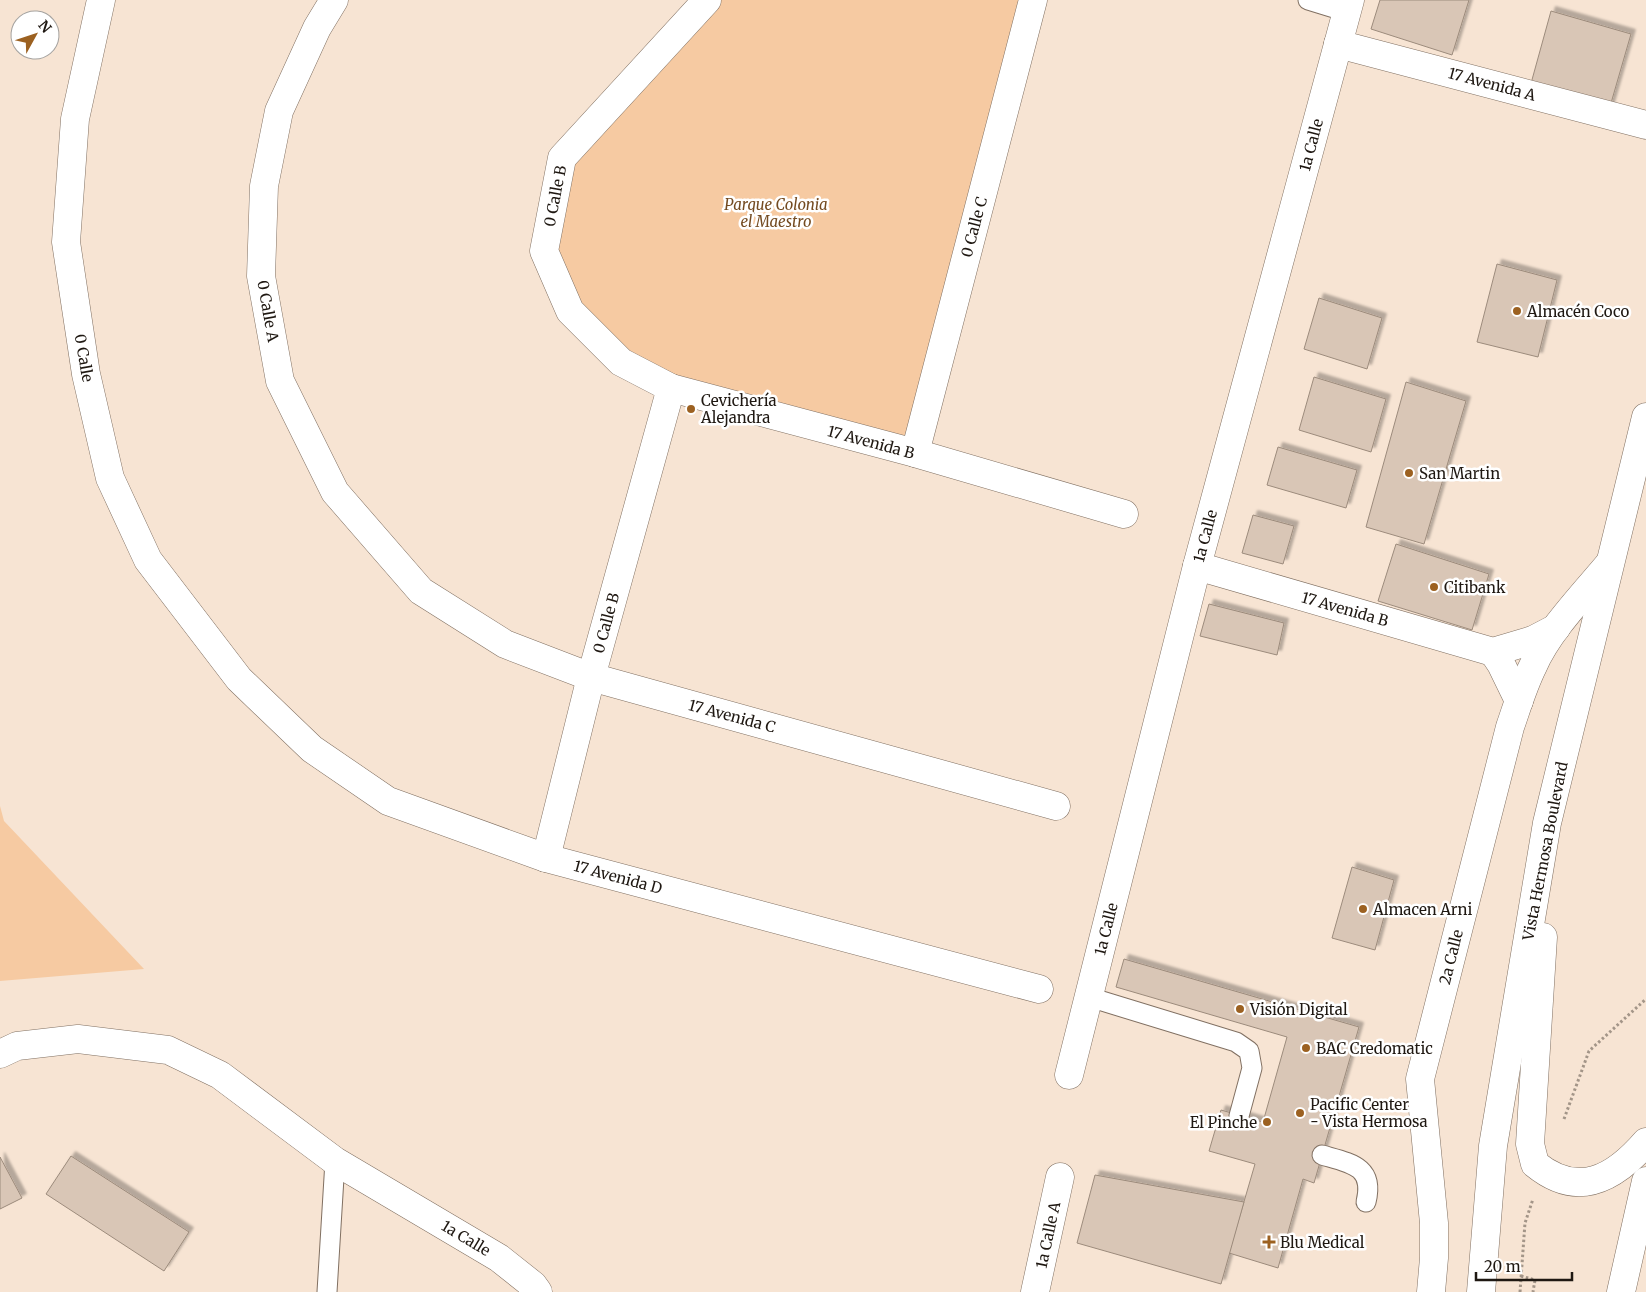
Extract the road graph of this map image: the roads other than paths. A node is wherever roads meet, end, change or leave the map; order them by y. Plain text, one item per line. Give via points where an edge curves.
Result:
1 (101, 0) edge
2 (334, 0) edge
3 (707, 0) edge
4 (1033, 0) edge
5 (1308, 0) edge
6 (1349, 6) edge
7 (1338, 44) junction
8 (1646, 125) edge
9 (621, 362) joint
10 (671, 388) junction
11 (1646, 417) edge
12 (915, 453) junction
13 (1124, 514) dead end
14 (1609, 564) junction
15 (1197, 566) junction
16 (421, 591) joint
17 (1556, 628) junction
18 (1493, 652) junction
19 (591, 677) junction
20 (240, 679) joint
21 (1519, 701) junction
22 (1056, 806) dead end
23 (1547, 823) junction
24 (546, 858) junction
25 (1039, 989) dead end
26 (1089, 997) junction
27 (0, 1054) edge
28 (1069, 1075) dead end
29 (1239, 1116) dead end
30 (1646, 1142) edge
31 (1322, 1154) dead end
32 (335, 1161) junction
33 (1060, 1177) dead end
34 (1646, 1182) edge
35 (1366, 1202) dead end
36 (327, 1292) edge
37 (538, 1292) edge
38 (1035, 1292) edge
39 (1431, 1292) edge
40 (1481, 1292) edge
41 (1621, 1292) edge

1 - 20 street, 0 Calle via 74,119 66,242 86,374 110,478 148,560
2 - 16 street, 0 Calle A via 317,28 279,111 264,186 261,276 280,381 335,492
3 - 9 street, 0 Calle B via 562,158 544,251 570,312
4 - 12 street, 0 Calle C
5 - 6 lane
6 - 7 street, 1a Calle
7 - 8 street, 17 Avenida A
7 - 15 street, 1a Calle
9 - 10 street, 17 Avenida B
10 - 12 street, 17 Avenida B
10 - 19 street, 0 Calle B
11 - 14 street, Vista Hermosa Boulevard
12 - 13 street, 17 Avenida B
14 - 17 street, 2a Calle
14 - 23 street, Vista Hermosa Boulevard
15 - 18 street, 17 Avenida B
15 - 26 street, 1a Calle
16 - 19 street, 17 Avenida C via 504,644
17 - 18 street via 1533,640
17 - 21 street, 2a Calle via 1533,664
18 - 21 street
19 - 22 street, 17 Avenida C
19 - 24 street, 0 Calle B
20 - 24 street, 17 Avenida D via 312,749 388,801
21 - 39 street, 2a Calle via 1420,1079 1434,1222
23 - 30 street via 1543,956 1530,1144 1535,1164 1554,1178 1592,1182 1621,1168
23 - 40 street, Vista Hermosa Boulevard via 1493,1146
24 - 25 street, 17 Avenida D
26 - 28 street, 1a Calle
26 - 29 lane via 1236,1042 1249,1051 1252,1068
27 - 32 street, 1a Calle via 17,1046 78,1038 168,1050 220,1075
31 - 35 lane via 1365,1173 1369,1188
32 - 36 lane
32 - 37 street, 1a Calle via 499,1258
33 - 38 street, 1a Calle A
34 - 41 street

